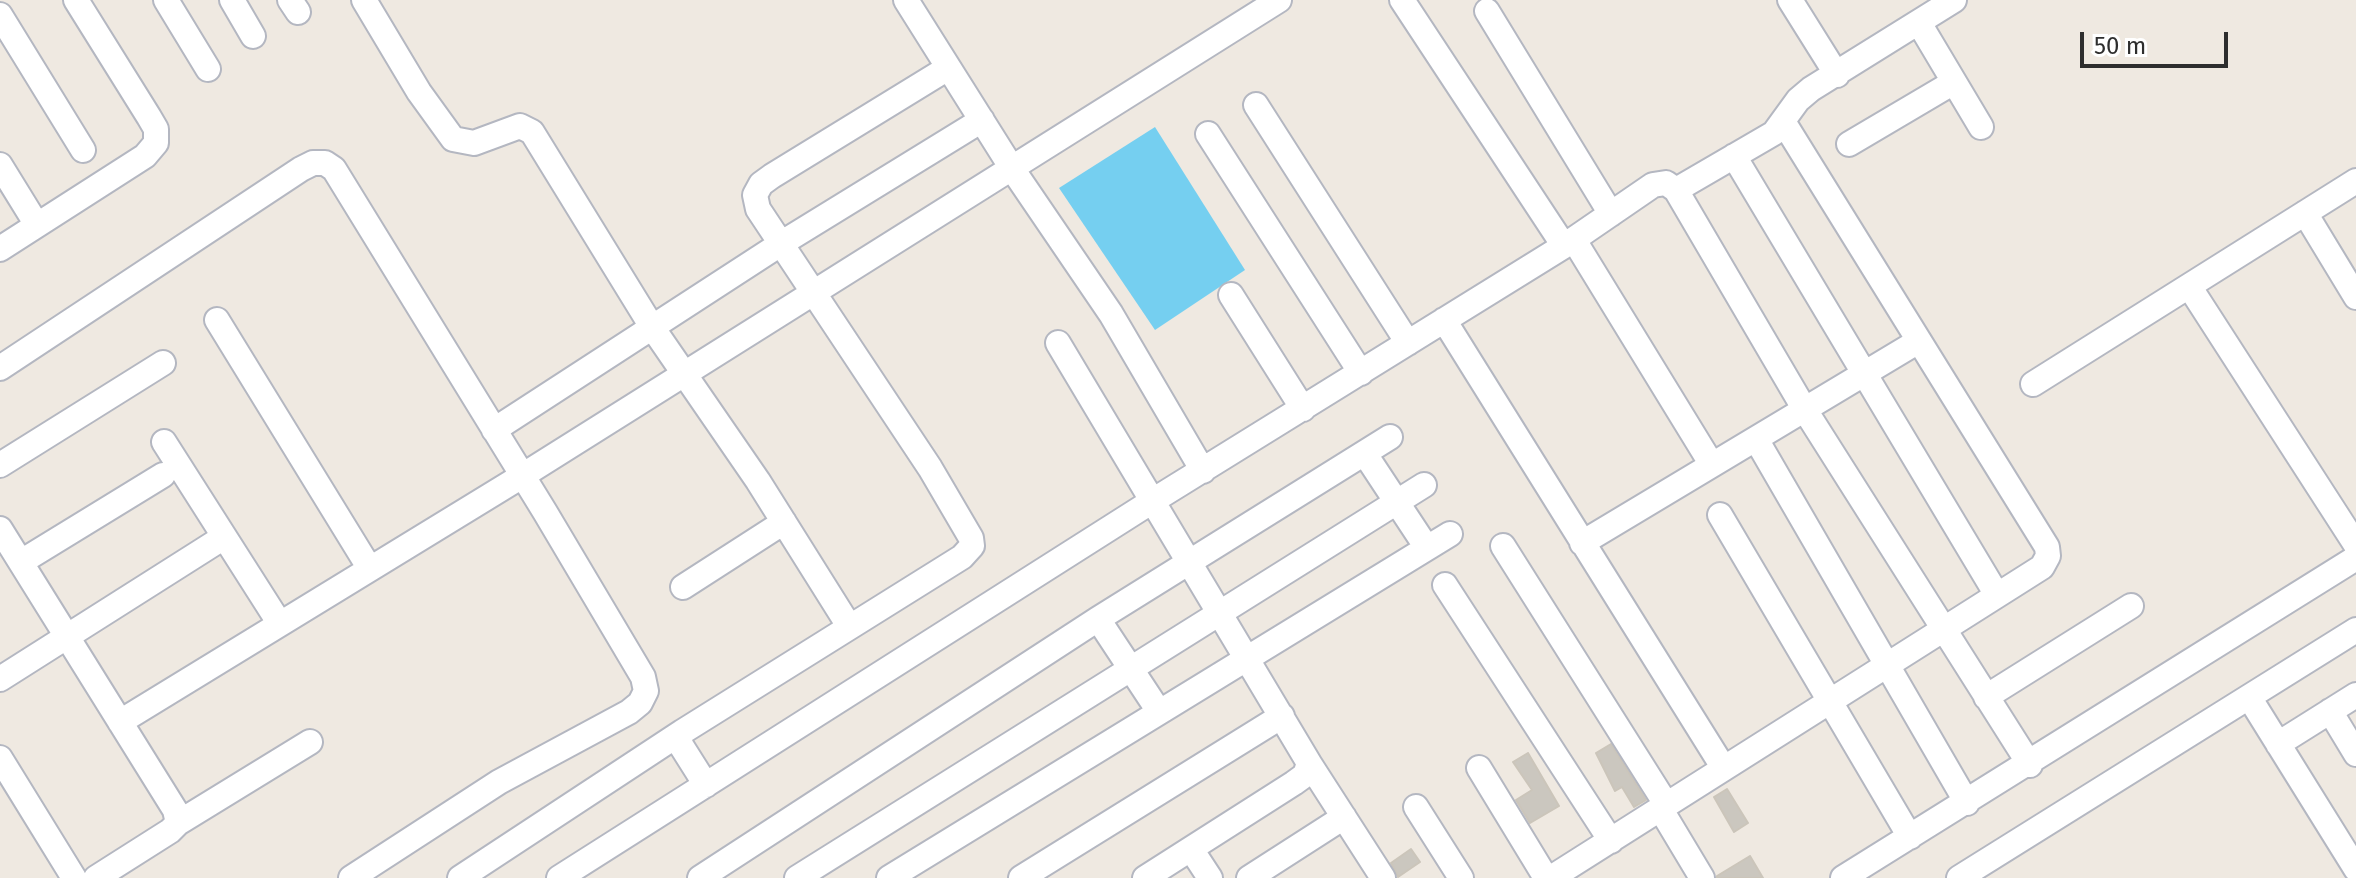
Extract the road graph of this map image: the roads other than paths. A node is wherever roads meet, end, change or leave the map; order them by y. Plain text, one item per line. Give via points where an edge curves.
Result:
1 (76, 0) edge
2 (166, 0) edge
3 (232, 0) edge
4 (364, 0) edge
5 (906, 0) edge
6 (1279, 0) edge
7 (1402, 0) edge
8 (1790, 0) edge
9 (1954, 0) edge
10 (1487, 11) dead end
11 (0, 15) edge
12 (1919, 23) junction
13 (253, 36) dead end
14 (948, 68) junction
15 (208, 69) dead end
16 (1837, 75) junction
17 (1954, 82) junction
18 (1256, 105) dead end
19 (982, 120) junction
20 (1784, 123) junction
21 (1981, 127) dead end
22 (1208, 134) dead end
23 (1849, 144) dead end
24 (83, 150) dead end
25 (1734, 156) junction
26 (0, 165) edge
27 (1013, 170) junction
28 (2356, 181) edge
29 (1676, 190) junction
30 (2305, 213) junction
31 (1611, 214) junction
32 (37, 225) junction
33 (782, 243) junction
34 (1569, 243) junction
35 (0, 249) edge
36 (2189, 286) junction
37 (815, 293) junction
38 (1231, 295) dead end
39 (2356, 297) edge
40 (217, 320) dead end
41 (1444, 320) junction
42 (652, 327) junction
43 (1917, 342) junction
44 (1058, 343) dead end
45 (1408, 343) junction
46 (163, 363) dead end
47 (0, 368) edge
48 (1361, 373) junction
49 (685, 375) junction
50 (1863, 377) junction
51 (2033, 384) dead end
52 (1303, 409) junction
53 (1805, 410) junction
54 (494, 430) junction
55 (1390, 437) dead end
56 (1756, 439) junction
57 (164, 442) dead end
58 (1365, 454) junction
59 (0, 465) edge
60 (1712, 465) junction
61 (1203, 471) junction
62 (163, 475) dead end
63 (522, 476) junction
64 (1424, 485) dead end
65 (1154, 500) junction
66 (1396, 502) junction
67 (1720, 515) dead end
68 (784, 522) junction
69 (0, 529) edge
70 (1450, 534) dead end
71 (224, 537) junction
72 (1582, 543) junction
73 (2356, 545) edge
74 (1503, 546) dead end
75 (1427, 548) junction
76 (2356, 558) edge
77 (21, 562) junction
78 (1191, 563) junction
79 (370, 569) junction
80 (1445, 585) dead end
81 (683, 587) dead end
82 (1997, 595) junction
83 (2131, 606) dead end
84 (1219, 611) junction
85 (1098, 619) junction
86 (280, 624) junction
87 (849, 626) junction
88 (1943, 630) junction
89 (2356, 630) edge
90 (68, 638) junction
91 (1247, 658) junction
92 (1888, 665) junction
93 (1129, 666) junction
94 (0, 679) edge
95 (2356, 695) edge
96 (1986, 697) junction
97 (2249, 697) junction
98 (1830, 702) junction
99 (1158, 710) junction
100 (2330, 711) junction
101 (1282, 716) junction
102 (120, 722) junction
103 (682, 732) junction
104 (310, 742) dead end
105 (2278, 744) junction
106 (2356, 754) edge
107 (0, 758) edge
108 (1309, 763) junction
109 (2030, 765) junction
110 (1723, 767) junction
111 (1479, 768) dead end
112 (706, 785) junction
113 (1967, 803) junction
114 (1663, 806) junction
115 (1416, 807) dead end
116 (1344, 817) junction
117 (178, 823) junction
118 (1910, 837) junction
119 (1611, 841) junction
120 (1191, 849) junction
121 (2356, 869) edge
122 (74, 878) edge
123 (96, 878) edge
124 (351, 878) edge
125 (460, 878) edge
126 (559, 878) edge
127 (700, 878) edge
128 (797, 878) edge
129 (889, 878) edge
130 (1021, 878) edge
131 (1145, 878) edge
132 (1210, 878) edge
133 (1249, 878) edge
134 (1383, 878) edge
135 (1461, 878) edge
136 (1548, 878) edge
137 (1702, 878) edge
138 (1843, 878) edge
139 (1959, 878) edge

1 - 32 street via 156,129 156,143 145,156
2 - 15 street
3 - 13 street
4 - 42 street via 453,139 474,143 520,126 532,132
5 - 14 street
6 - 27 street
7 - 34 street
8 - 16 street
9 - 12 street
10 - 31 street
11 - 24 street
12 - 16 street
12 - 17 street
14 - 19 street
14 - 33 street via 761,184 755,195 758,209
16 - 20 street via 1798,100
17 - 21 street
17 - 23 street
18 - 45 street
19 - 27 street
19 - 33 street
20 - 25 street
20 - 43 street
22 - 48 street
25 - 29 street
25 - 50 street
26 - 32 street
27 - 37 street
27 - 61 street via 1111,314
28 - 30 street
29 - 31 street via 1666,183 1653,185
29 - 53 street
30 - 36 street
30 - 39 street
31 - 34 street
32 - 35 street
33 - 37 street
33 - 42 street
34 - 41 street
34 - 60 street
36 - 51 street
36 - 73 street
37 - 49 street
37 - 87 street via 930,468 972,546
38 - 52 street
40 - 79 street
41 - 45 street
41 - 72 street
42 - 49 street
42 - 54 street
43 - 50 street
43 - 82 street via 2047,547 2042,567
44 - 65 street
45 - 48 street
46 - 59 street
47 - 54 street via 301,169 325,163 334,169
48 - 52 street
49 - 63 street
49 - 68 street
50 - 53 street
50 - 82 street
52 - 61 street
53 - 56 street
53 - 88 street
54 - 63 street
55 - 58 street
56 - 60 street
56 - 92 street
57 - 71 street
58 - 66 street
58 - 78 street
60 - 72 street
61 - 65 street
62 - 77 street
63 - 79 street
63 - 124 street via 643,677 646,691 629,712 499,782
64 - 66 street
65 - 78 street
65 - 112 street
66 - 75 street
66 - 84 street
67 - 98 street
68 - 81 street
68 - 87 street
69 - 77 street
70 - 75 street
71 - 86 street
71 - 90 street
72 - 110 street
74 - 114 street
75 - 91 street
76 - 109 street
77 - 90 street
78 - 84 street
78 - 85 street
79 - 86 street
80 - 119 street
82 - 88 street
83 - 96 street
84 - 91 street
84 - 93 street
85 - 93 street
85 - 127 street
86 - 102 street
87 - 103 street
88 - 92 street
88 - 96 street
89 - 97 street
90 - 94 street
90 - 102 street
91 - 99 street
91 - 101 street
92 - 98 street
92 - 113 street
93 - 99 street
93 - 128 street
95 - 100 street
96 - 109 street
97 - 105 street
97 - 139 street
98 - 110 street
98 - 118 street
99 - 129 street
100 - 105 street
100 - 106 street
101 - 108 street
101 - 130 street
102 - 117 street
103 - 112 street via 682,747
103 - 125 street
104 - 117 street
105 - 121 street
107 - 122 street
108 - 116 street
108 - 120 street via 1305,775
109 - 113 street
110 - 114 street
111 - 136 street
112 - 126 street
113 - 118 street
114 - 119 street
114 - 137 street
115 - 135 street
116 - 133 street
116 - 134 street
117 - 123 street
118 - 138 street
119 - 136 street
120 - 131 street
120 - 132 street

